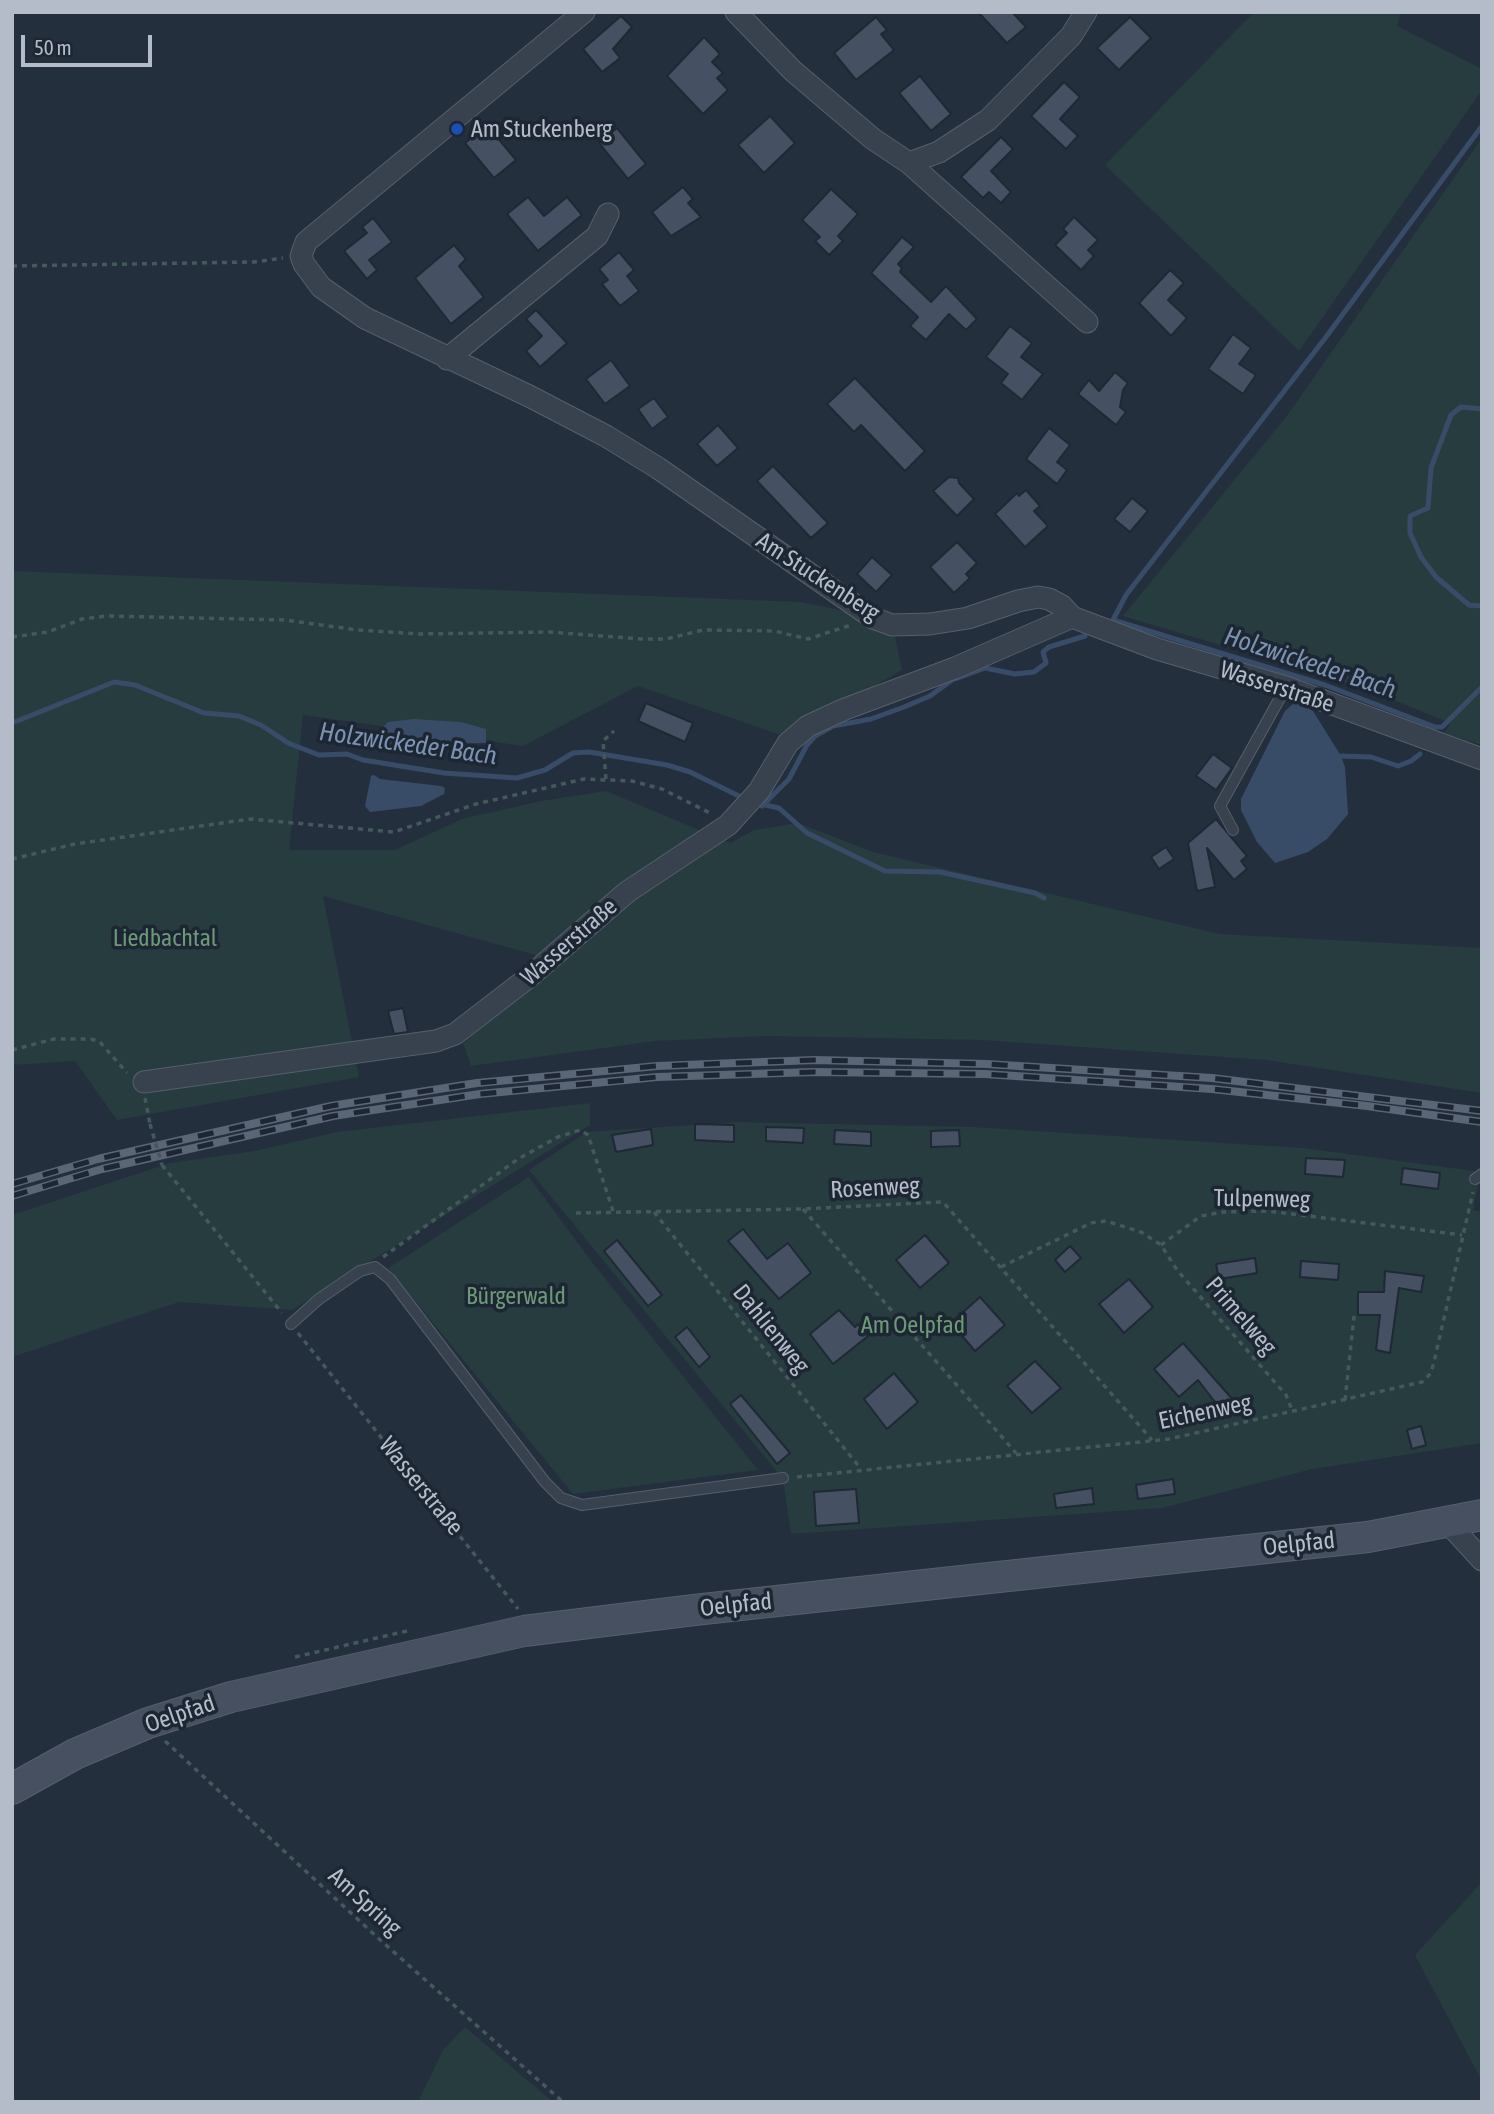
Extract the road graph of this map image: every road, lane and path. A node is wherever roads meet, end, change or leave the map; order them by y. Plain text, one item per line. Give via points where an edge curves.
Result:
1 (584, 12) edge
2 (736, 12) edge
3 (1086, 12) edge
4 (909, 163) junction
5 (608, 214) dead end
6 (301, 256) junction
7 (12, 266) edge
8 (1087, 322) dead end
9 (447, 359) junction
10 (1067, 612) junction
11 (866, 613) junction
12 (12, 637) edge
13 (1286, 687) junction
14 (614, 731) dead end
15 (1482, 759) edge
16 (606, 779) junction
17 (735, 819) junction
18 (1233, 830) dead end
19 (12, 859) edge
20 (12, 1050) edge
21 (144, 1082) joint
22 (150, 1124) dead end
23 (1479, 1177) edge
24 (803, 1209) junction
25 (613, 1211) junction
26 (654, 1212) junction
27 (576, 1213) dead end
28 (1463, 1235) junction
29 (1160, 1245) junction
30 (375, 1267) junction
31 (1001, 1267) junction
32 (1354, 1316) dead end
33 (291, 1324) junction
34 (1345, 1400) junction
35 (1292, 1410) junction
36 (1153, 1441) junction
37 (1016, 1454) junction
38 (861, 1469) junction
39 (783, 1478) joint
40 (1482, 1515) edge
41 (1448, 1523) junction
42 (1482, 1560) edge
43 (520, 1613) dead end
44 (148, 1723) junction
45 (12, 1789) edge
46 (563, 2102) edge

1 - 6 street via 319,228
2 - 4 street via 793,71 873,139
3 - 4 street via 1070,36 988,120 939,152
4 - 8 street
5 - 9 street via 597,236
6 - 7 path via 254,262
6 - 9 street, Am Stuckenberg via 310,274 338,301
9 - 11 street, Am Stuckenberg via 606,436
10 - 11 street, Am Stuckenberg via 1038,597 968,618 910,626 892,625
10 - 13 street, Wasserstraße via 1157,649
10 - 17 street, Wasserstraße via 944,673 819,720 788,743
11 - 12 path via 848,627 808,639 782,632 703,630 666,639 550,632 420,634 285,620 158,615 94,617 48,632
13 - 15 street, Wasserstraße
13 - 18 lane via 1220,807
14 - 16 path via 603,741
16 - 17 path via 663,789
16 - 19 path via 525,790 394,832 250,820 75,844
17 - 21 street, Wasserstraße via 627,892 455,1034 436,1041
20 - 21 path via 54,1038 91,1039 100,1042 127,1073
22 - 33 path, Wasserstraße, bridge via 162,1165
23 - 28 path, Eichenweg
24 - 26 path, Rosenweg
24 - 31 path, Rosenweg via 943,1202
24 - 37 path
25 - 26 path, Rosenweg
25 - 27 path, Rosenweg
25 - 30 path via 588,1135 580,1130 518,1159 385,1255
26 - 38 path, Dahlienweg
28 - 29 path, Tulpenweg via 1268,1211 1223,1212 1201,1216
28 - 34 path, Eichenweg via 1431,1373 1415,1385
29 - 31 path via 1120,1224 1091,1223
29 - 35 path, Primelweg via 1286,1395
30 - 33 lane via 360,1271
30 - 39 lane via 390,1279 561,1498 582,1505
31 - 36 path, Rosenweg
32 - 34 path
33 - 43 path, Wasserstraße
34 - 35 path, Eichenweg
35 - 36 path, Eichenweg
36 - 37 path, Eichenweg
37 - 38 path, Eichenweg
38 - 39 path, Eichenweg
40 - 41 street, Oelpfad
41 - 42 street
41 - 44 street, Oelpfad via 1340,1540 524,1631 231,1696
44 - 45 street, Oelpfad via 75,1754
44 - 46 path, Am Spring via 202,1778

